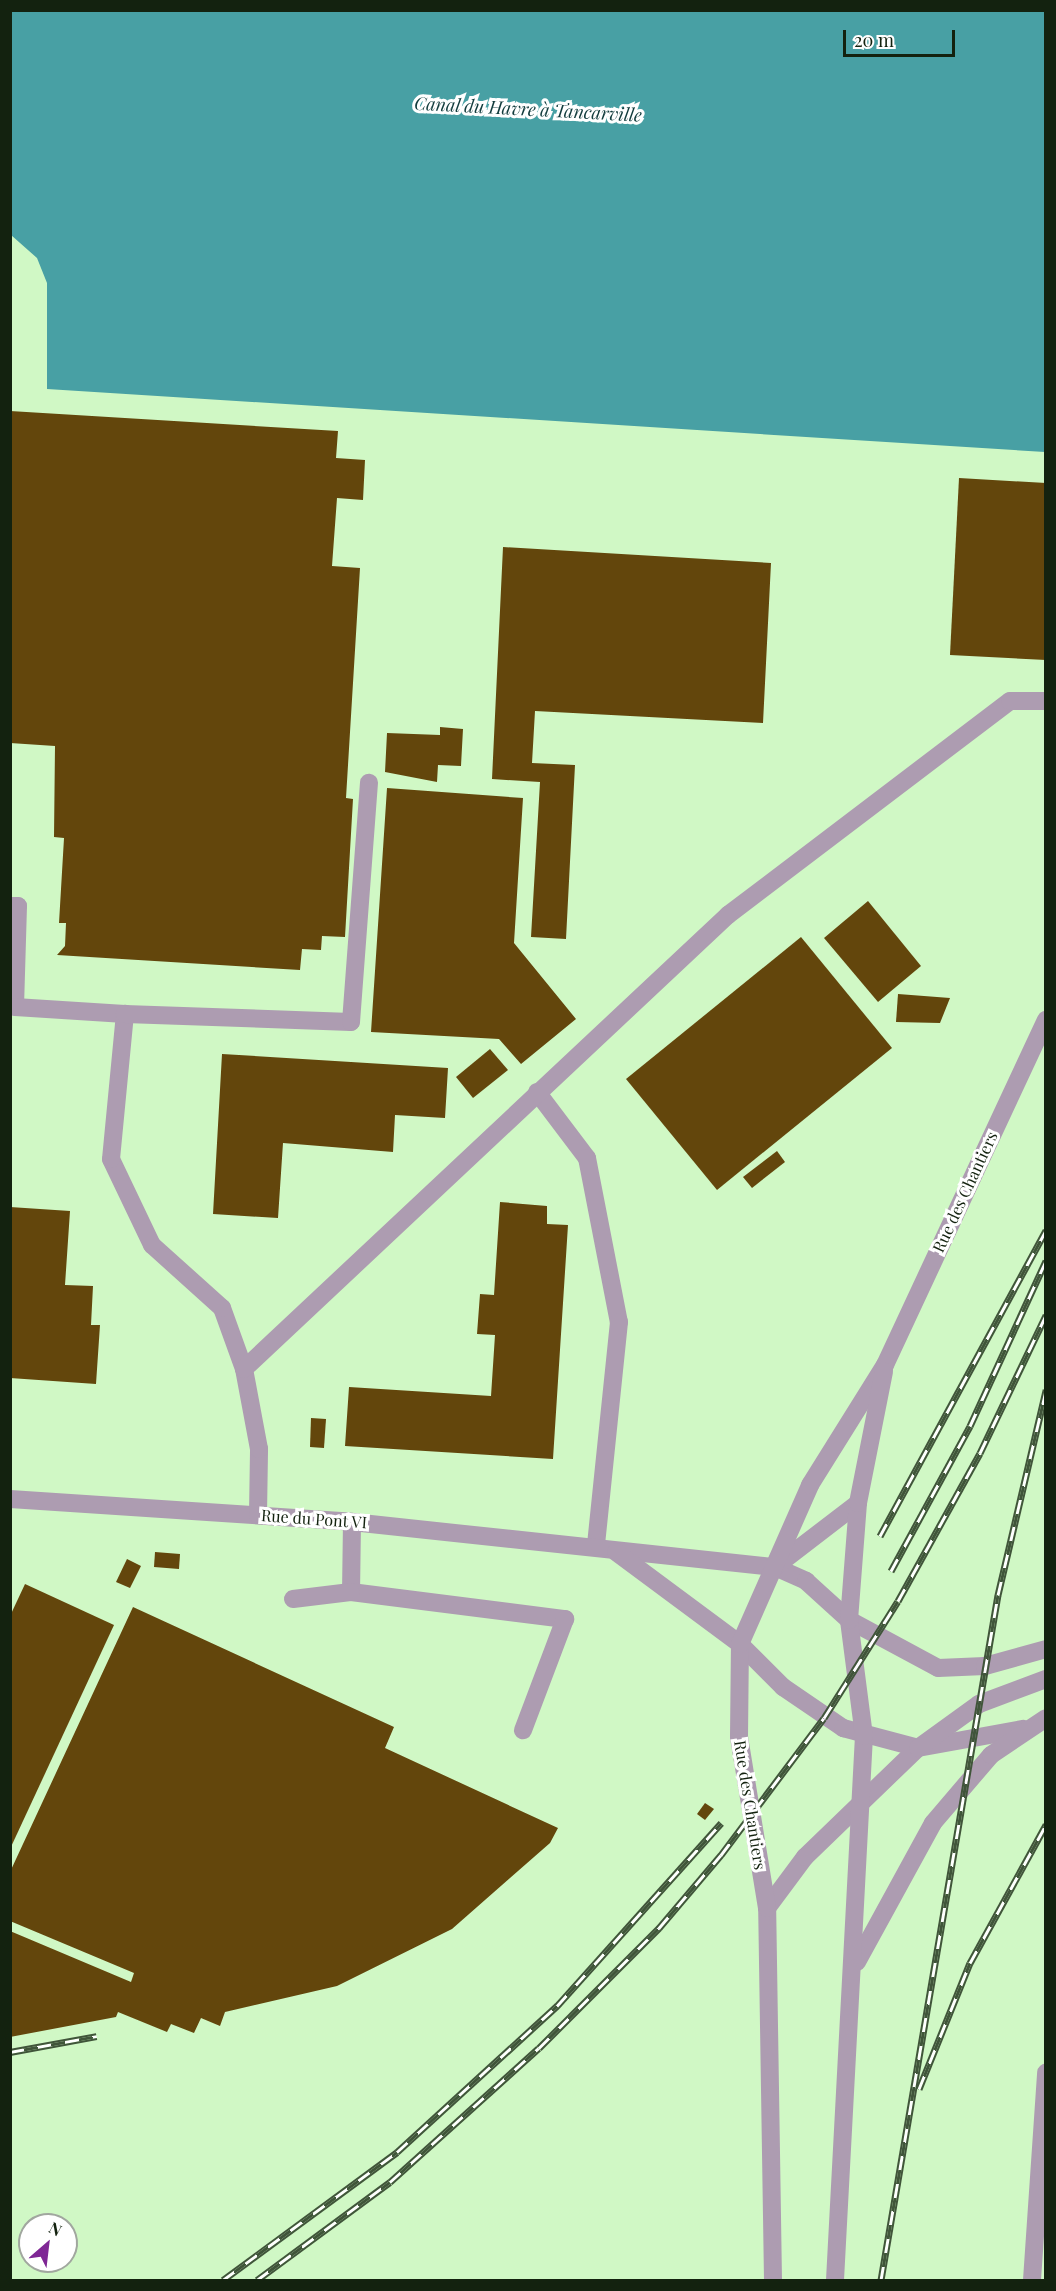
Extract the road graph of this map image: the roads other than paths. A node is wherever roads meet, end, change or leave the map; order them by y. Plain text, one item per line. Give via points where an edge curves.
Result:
1 (1046, 701) edge
2 (369, 783) dead end
3 (10, 906) edge
4 (13, 1006) edge
5 (125, 1014) junction
6 (1046, 1020) edge
7 (537, 1092) junction
8 (885, 1365) junction
9 (244, 1369) junction
10 (10, 1499) edge
11 (858, 1503) junction
12 (258, 1515) junction
13 (352, 1522) junction
14 (596, 1544) junction
15 (616, 1552) junction
16 (774, 1567) junction
17 (351, 1592) junction
18 (293, 1599) dead end
19 (849, 1620) junction
20 (740, 1644) junction
21 (1046, 1649) edge
22 (1046, 1679) edge
23 (1046, 1718) edge
24 (1023, 1729) junction
25 (523, 1730) dead end
26 (864, 1736) junction
27 (918, 1748) junction
28 (862, 1803) junction
29 (767, 1908) junction
30 (855, 1966) junction
31 (1046, 2072) edge
32 (773, 2280) edge
33 (835, 2280) edge
34 (1032, 2280) edge

1 - 7 street via 1010,701 728,915
2 - 5 street via 351,1022
3 - 4 street via 18,906
4 - 5 street
5 - 9 street via 111,1159 152,1245 222,1308
6 - 8 street, Rue des Chantiers
7 - 9 street
7 - 14 street via 587,1158 619,1323
8 - 11 street, Rue des Chantiers
8 - 16 street, Rue des Chantiers via 826,1454
9 - 12 street via 259,1449
10 - 12 street, Rue du Pont VI
11 - 16 street
11 - 19 street, Rue des Chantiers
12 - 13 street, Rue du Pont VI
13 - 14 street, Rue du Pont VI
13 - 17 street
14 - 15 street, Rue du Pont VI
15 - 16 street
15 - 20 street
16 - 19 street via 806,1581
16 - 20 street, Rue des Chantiers
17 - 18 street
17 - 25 street via 565,1619
19 - 21 street via 938,1668 986,1666
19 - 26 street, Rue des Chantiers
20 - 26 street via 808,1706
20 - 29 street, Rue des Chantiers via 739,1737
22 - 27 street via 979,1704
23 - 24 street
24 - 27 street
24 - 30 street via 966,1780 933,1823
26 - 27 street
26 - 28 street, Rue des Chantiers
27 - 28 street
28 - 29 street via 805,1857
28 - 30 street, Rue des Chantiers
29 - 32 street, Rue des Chantiers
30 - 33 street, Rue des Chantiers
31 - 34 street

